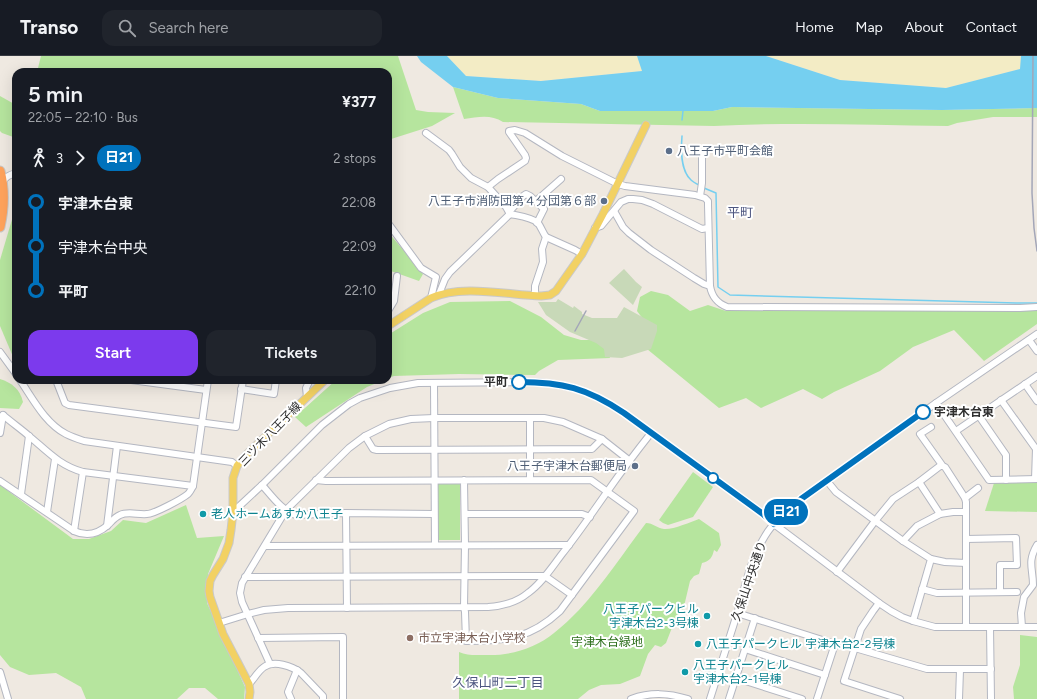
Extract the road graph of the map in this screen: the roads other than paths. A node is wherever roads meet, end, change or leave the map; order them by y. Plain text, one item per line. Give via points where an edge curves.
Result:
1 (646, 126) dead end
2 (426, 133) dead end
3 (701, 152) dead end
4 (0, 171) edge
5 (12, 174) edge
6 (561, 179) dead end
7 (2, 183) junction
8 (618, 184) junction
9 (488, 187) junction
10 (700, 194) junction
11 (536, 202) junction
12 (614, 211) junction
13 (510, 213) junction
14 (537, 223) junction
15 (0, 227) edge
16 (392, 228) edge
17 (596, 228) junction
18 (708, 228) junction
19 (546, 237) junction
20 (582, 254) junction
21 (397, 276) dead end
22 (710, 286) junction
23 (439, 294) junction
24 (535, 296) junction
25 (431, 298) junction
26 (392, 304) edge
27 (1037, 307) edge
28 (392, 323) edge
29 (1037, 334) edge
30 (1029, 340) junction
31 (1037, 351) edge
32 (0, 352) edge
33 (12, 368) edge
34 (1037, 376) edge
35 (434, 383) junction
36 (23, 384) edge
37 (58, 384) edge
38 (161, 384) edge
39 (207, 384) edge
40 (242, 384) edge
41 (275, 384) edge
42 (308, 384) edge
43 (320, 384) edge
44 (1025, 384) junction
45 (241, 389) junction
46 (206, 390) junction
47 (307, 397) junction
48 (1001, 400) junction
49 (1037, 401) edge
50 (936, 403) junction
51 (979, 416) junction
52 (434, 418) junction
53 (530, 418) junction
54 (202, 422) junction
55 (931, 427) dead end
56 (651, 432) junction
57 (956, 432) junction
58 (0, 433) edge
59 (29, 436) junction
60 (365, 436) junction
61 (602, 439) junction
62 (117, 446) junction
63 (434, 449) junction
64 (530, 449) junction
65 (1036, 449) edge
66 (197, 456) junction
67 (56, 459) junction
68 (630, 461) junction
69 (238, 466) junction
70 (942, 466) junction
71 (83, 472) junction
72 (113, 475) junction
73 (1036, 479) edge
74 (316, 480) junction
75 (464, 480) junction
76 (530, 480) junction
77 (1006, 480) junction
78 (0, 481) edge
79 (434, 481) junction
80 (827, 481) junction
81 (919, 482) junction
82 (262, 485) junction
83 (193, 486) junction
84 (978, 488) dead end
85 (607, 491) junction
86 (21, 494) junction
87 (965, 498) junction
88 (286, 510) junction
89 (48, 512) junction
90 (233, 512) junction
91 (966, 512) junction
92 (346, 513) junction
93 (434, 514) junction
94 (465, 514) junction
95 (940, 514) junction
96 (590, 517) junction
97 (875, 521) junction
98 (774, 524) junction
99 (107, 526) junction
100 (74, 531) junction
101 (966, 539) junction
102 (903, 541) junction
103 (435, 545) junction
104 (465, 545) junction
105 (569, 545) junction
106 (265, 546) junction
107 (346, 546) junction
108 (1037, 546) edge
109 (931, 559) junction
110 (966, 563) junction
111 (1034, 566) edge
112 (837, 572) junction
113 (465, 576) junction
114 (545, 576) junction
115 (245, 577) junction
116 (347, 577) junction
117 (922, 589) junction
118 (966, 592) junction
119 (1000, 592) junction
120 (1017, 592) dead end
121 (572, 595) junction
122 (879, 603) junction
123 (464, 607) junction
124 (347, 608) junction
125 (737, 613) junction
126 (248, 614) junction
127 (755, 618) junction
128 (912, 621) junction
129 (219, 623) junction
130 (966, 627) junction
131 (990, 627) junction
132 (1022, 627) junction
133 (1037, 627) edge
134 (258, 638) junction
135 (855, 648) junction
136 (745, 649) junction
137 (270, 664) junction
138 (991, 669) junction
139 (297, 670) junction
140 (960, 670) junction
141 (0, 672) edge
142 (825, 675) junction
143 (736, 678) junction
144 (249, 684) junction
145 (878, 692) junction
146 (680, 698) edge
147 (8, 699) edge
148 (249, 699) edge
149 (291, 699) edge
150 (323, 699) edge
151 (343, 699) edge
152 (631, 699) edge
153 (688, 699) edge
154 (710, 699) edge
155 (729, 699) edge
156 (802, 699) edge
157 (817, 699) edge
158 (876, 699) edge
159 (900, 699) edge
160 (959, 699) edge
161 (991, 699) edge

1 - 8 main road
2 - 9 street via 449,150 471,178
3 - 10 street
4 - 7 highway
5 - 7 street
6 - 11 street
7 - 15 highway
8 - 9 street via 562,156 524,133 512,130 509,132 526,158 525,161
8 - 10 street
8 - 17 main road
9 - 13 street
10 - 18 street via 708,201
11 - 13 street via 526,194
11 - 14 street via 544,209
12 - 17 street
12 - 18 street via 621,202 637,199 653,204 702,229
12 - 22 street via 623,228 629,233 651,250
13 - 14 street
13 - 23 street via 450,272
14 - 19 street
16 - 25 street via 421,268 436,277
17 - 20 main road
18 - 22 street
19 - 20 street
19 - 24 street
20 - 24 main road via 556,291 550,295
21 - 26 street
22 - 27 street via 712,295 718,302 732,308
23 - 24 main road via 484,292
23 - 25 main road
25 - 28 main road
29 - 30 street, 久保山中央通り
30 - 31 street
30 - 50 street, 久保山中央通り
32 - 33 street
34 - 44 street
35 - 52 street
35 - 56 street via 536,382 568,387 589,393 611,404
35 - 82 street via 390,388 349,404 322,425
36 - 62 street via 46,418 65,434 84,441
37 - 54 street via 65,403 69,405
38 - 46 street
39 - 46 street
40 - 45 street
41 - 45 street via 274,394
42 - 47 street
43 - 47 main road, 三ツ木八王子線
44 - 48 street
44 - 49 street
45 - 54 street via 236,427
46 - 54 street
47 - 69 main road, 三ツ木八王子線 via 245,456
48 - 51 street
48 - 65 street
50 - 57 street
50 - 80 street, 久保山中央通り
51 - 57 street
51 - 77 street via 1006,455
52 - 53 street
52 - 60 street via 411,419 389,424
52 - 63 street
53 - 61 street via 562,422
53 - 64 street
54 - 66 street
55 - 70 street via 920,434
56 - 68 street
56 - 98 street
57 - 77 street via 989,480
58 - 59 street via 3,415
59 - 67 street
59 - 86 street
60 - 63 street via 373,449 377,450
60 - 74 street
61 - 64 street via 592,449
61 - 68 street
62 - 66 street
62 - 72 street
63 - 64 street
63 - 79 street
64 - 76 street
65 - 73 street
66 - 69 street via 232,462
66 - 83 street
67 - 71 street
67 - 89 street
68 - 85 street
69 - 90 main road, 三ツ木八王子線 via 233,478
70 - 81 street
70 - 87 street
71 - 72 street
71 - 100 street
72 - 83 street
72 - 99 street
73 - 77 street
74 - 79 street
74 - 88 street
75 - 76 street
75 - 79 street
75 - 94 street
76 - 85 street via 592,480
78 - 86 street
79 - 93 street
80 - 97 street via 836,492
80 - 98 street, 久保山中央通り via 801,499
81 - 95 street
81 - 97 street via 893,499
82 - 88 street
82 - 90 street
83 - 99 street via 188,494 154,513 127,513 115,518
84 - 87 street
85 - 96 street
85 - 121 street via 634,511
86 - 89 street
87 - 91 street
88 - 92 street via 296,515
88 - 106 street
89 - 100 street
90 - 129 main road, 三ツ木八王子線 via 229,543 210,585 210,597
91 - 95 street
91 - 101 street
92 - 93 street
92 - 107 street
93 - 103 street
94 - 96 street via 582,514
94 - 104 street
95 - 102 street via 917,526
96 - 105 street
97 - 102 street
97 - 112 street
98 - 112 street
98 - 125 street, 久保山中央通り via 758,549
99 - 100 street via 99,532 87,535
101 - 110 street
101 - 119 street via 1016,538 1017,565 1000,565
102 - 109 street
103 - 104 street
103 - 107 street
104 - 105 street
104 - 113 street
105 - 114 street
106 - 107 street
106 - 115 street
107 - 116 street
108 - 111 street via 1031,562
109 - 110 street
109 - 117 street
110 - 118 street
111 - 132 street via 1033,585 1024,596
112 - 122 street
113 - 114 street
113 - 116 street
113 - 123 street
114 - 121 street
114 - 123 street via 533,590 508,604
115 - 116 street
115 - 126 street via 241,586 241,597
116 - 124 street
117 - 118 street via 937,593
117 - 128 street
118 - 119 street
118 - 130 street
119 - 120 street
121 - 123 street via 546,623 510,639 466,641
122 - 128 street
122 - 135 street via 861,629
123 - 124 street
124 - 126 street via 288,608
125 - 127 street
125 - 154 street, 久保山中央通り
126 - 129 street
126 - 134 street
127 - 136 street
127 - 142 street via 835,644
128 - 130 street via 936,627
129 - 144 main road, 三ツ木八王子線
130 - 131 street
131 - 132 street
131 - 138 street
132 - 133 street
134 - 137 street
134 - 151 street via 343,637
135 - 140 street via 927,669
135 - 145 street via 844,681
136 - 142 street
136 - 143 street
137 - 139 street
137 - 144 street
138 - 140 street
138 - 161 street
139 - 149 street via 288,692
139 - 150 street via 323,696
140 - 160 street
141 - 147 street
142 - 157 street
143 - 155 street
143 - 156 street
144 - 148 main road, 三ツ木八王子線
145 - 158 street
145 - 159 street
146 - 152 street via 656,694
146 - 153 street

